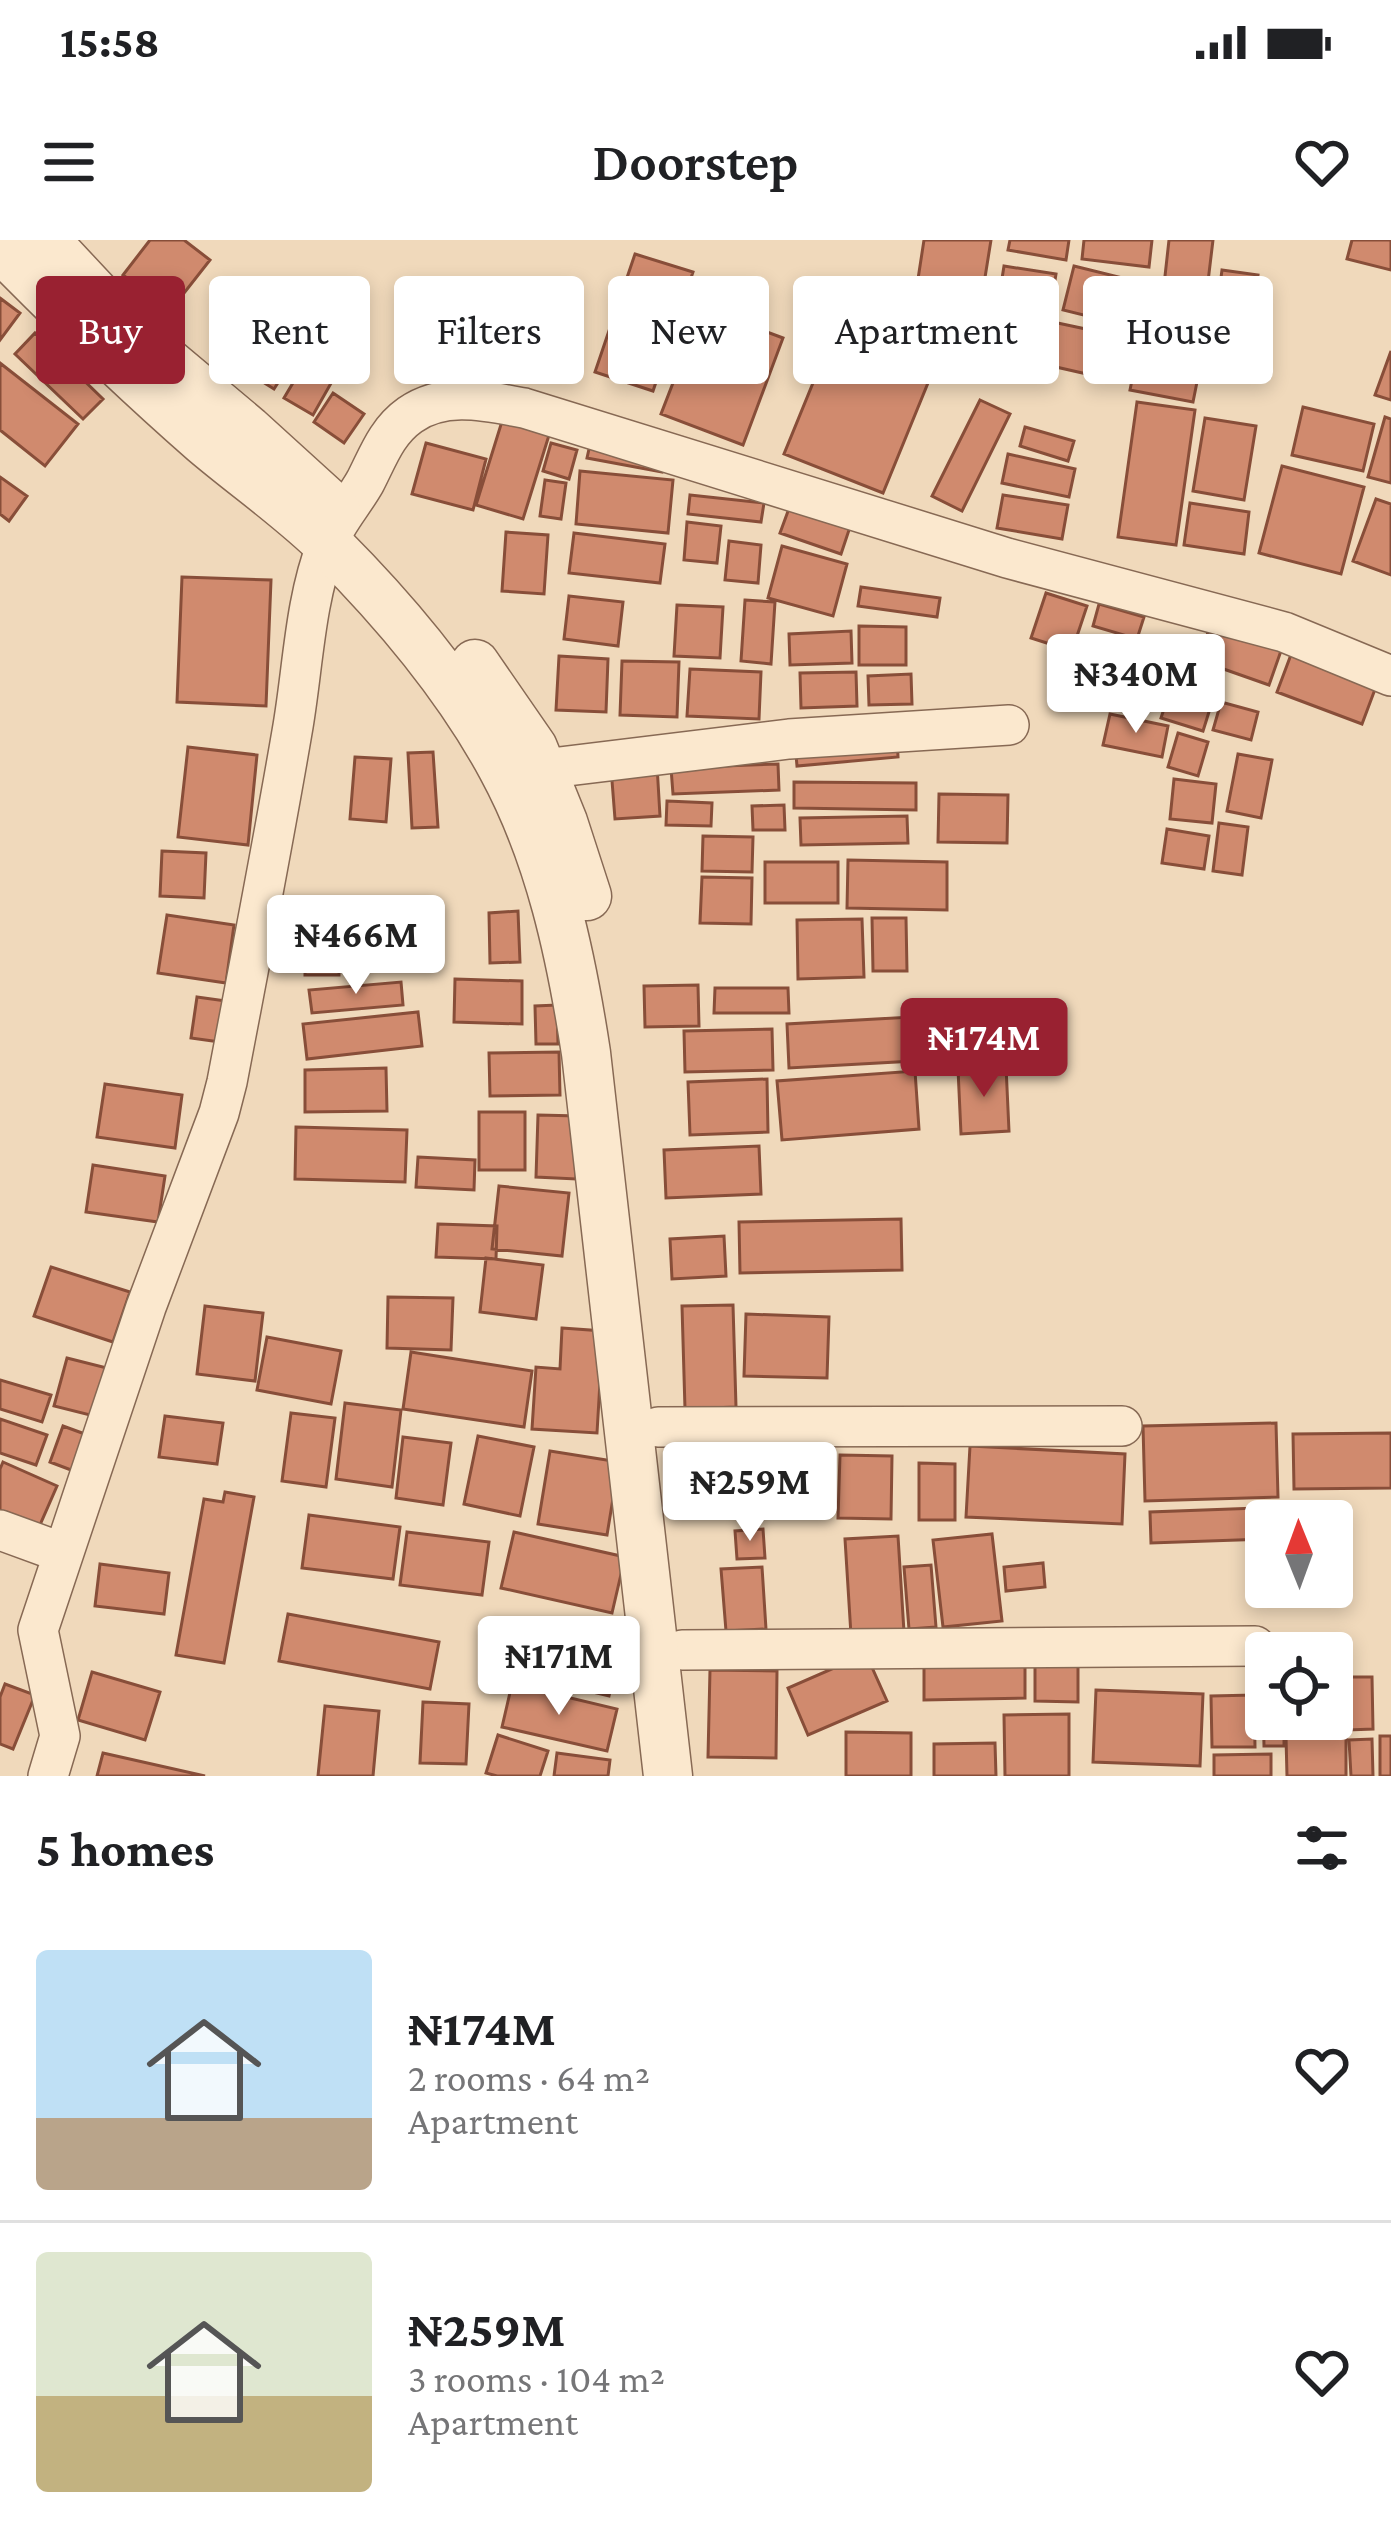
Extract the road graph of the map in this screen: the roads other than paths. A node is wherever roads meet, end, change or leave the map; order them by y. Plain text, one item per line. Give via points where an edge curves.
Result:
1 (45, 240) edge
2 (0, 247) edge
3 (335, 530) junction
4 (1391, 676) edge
5 (1010, 725) dead end
6 (523, 770) junction
7 (1122, 1426) dead end
8 (658, 1427) junction
9 (0, 1530) edge
10 (63, 1553) junction
11 (1245, 1646) edge
12 (682, 1650) junction
13 (48, 1776) edge
14 (668, 1776) edge
15 (695, 1776) edge

1 - 3 street via 129,330 248,430
2 - 3 street via 204,441
3 - 4 street via 400,423 448,399 487,401 1007,558 1284,632
3 - 6 street via 430,606 533,748
3 - 10 street via 313,597 224,1097
5 - 6 street via 789,739
6 - 8 street via 563,822 603,965
6 - 14 street via 519,803 560,912 586,1053
7 - 8 street
8 - 12 street
9 - 10 street
10 - 13 street via 38,1630 60,1736
11 - 12 street
12 - 15 street

